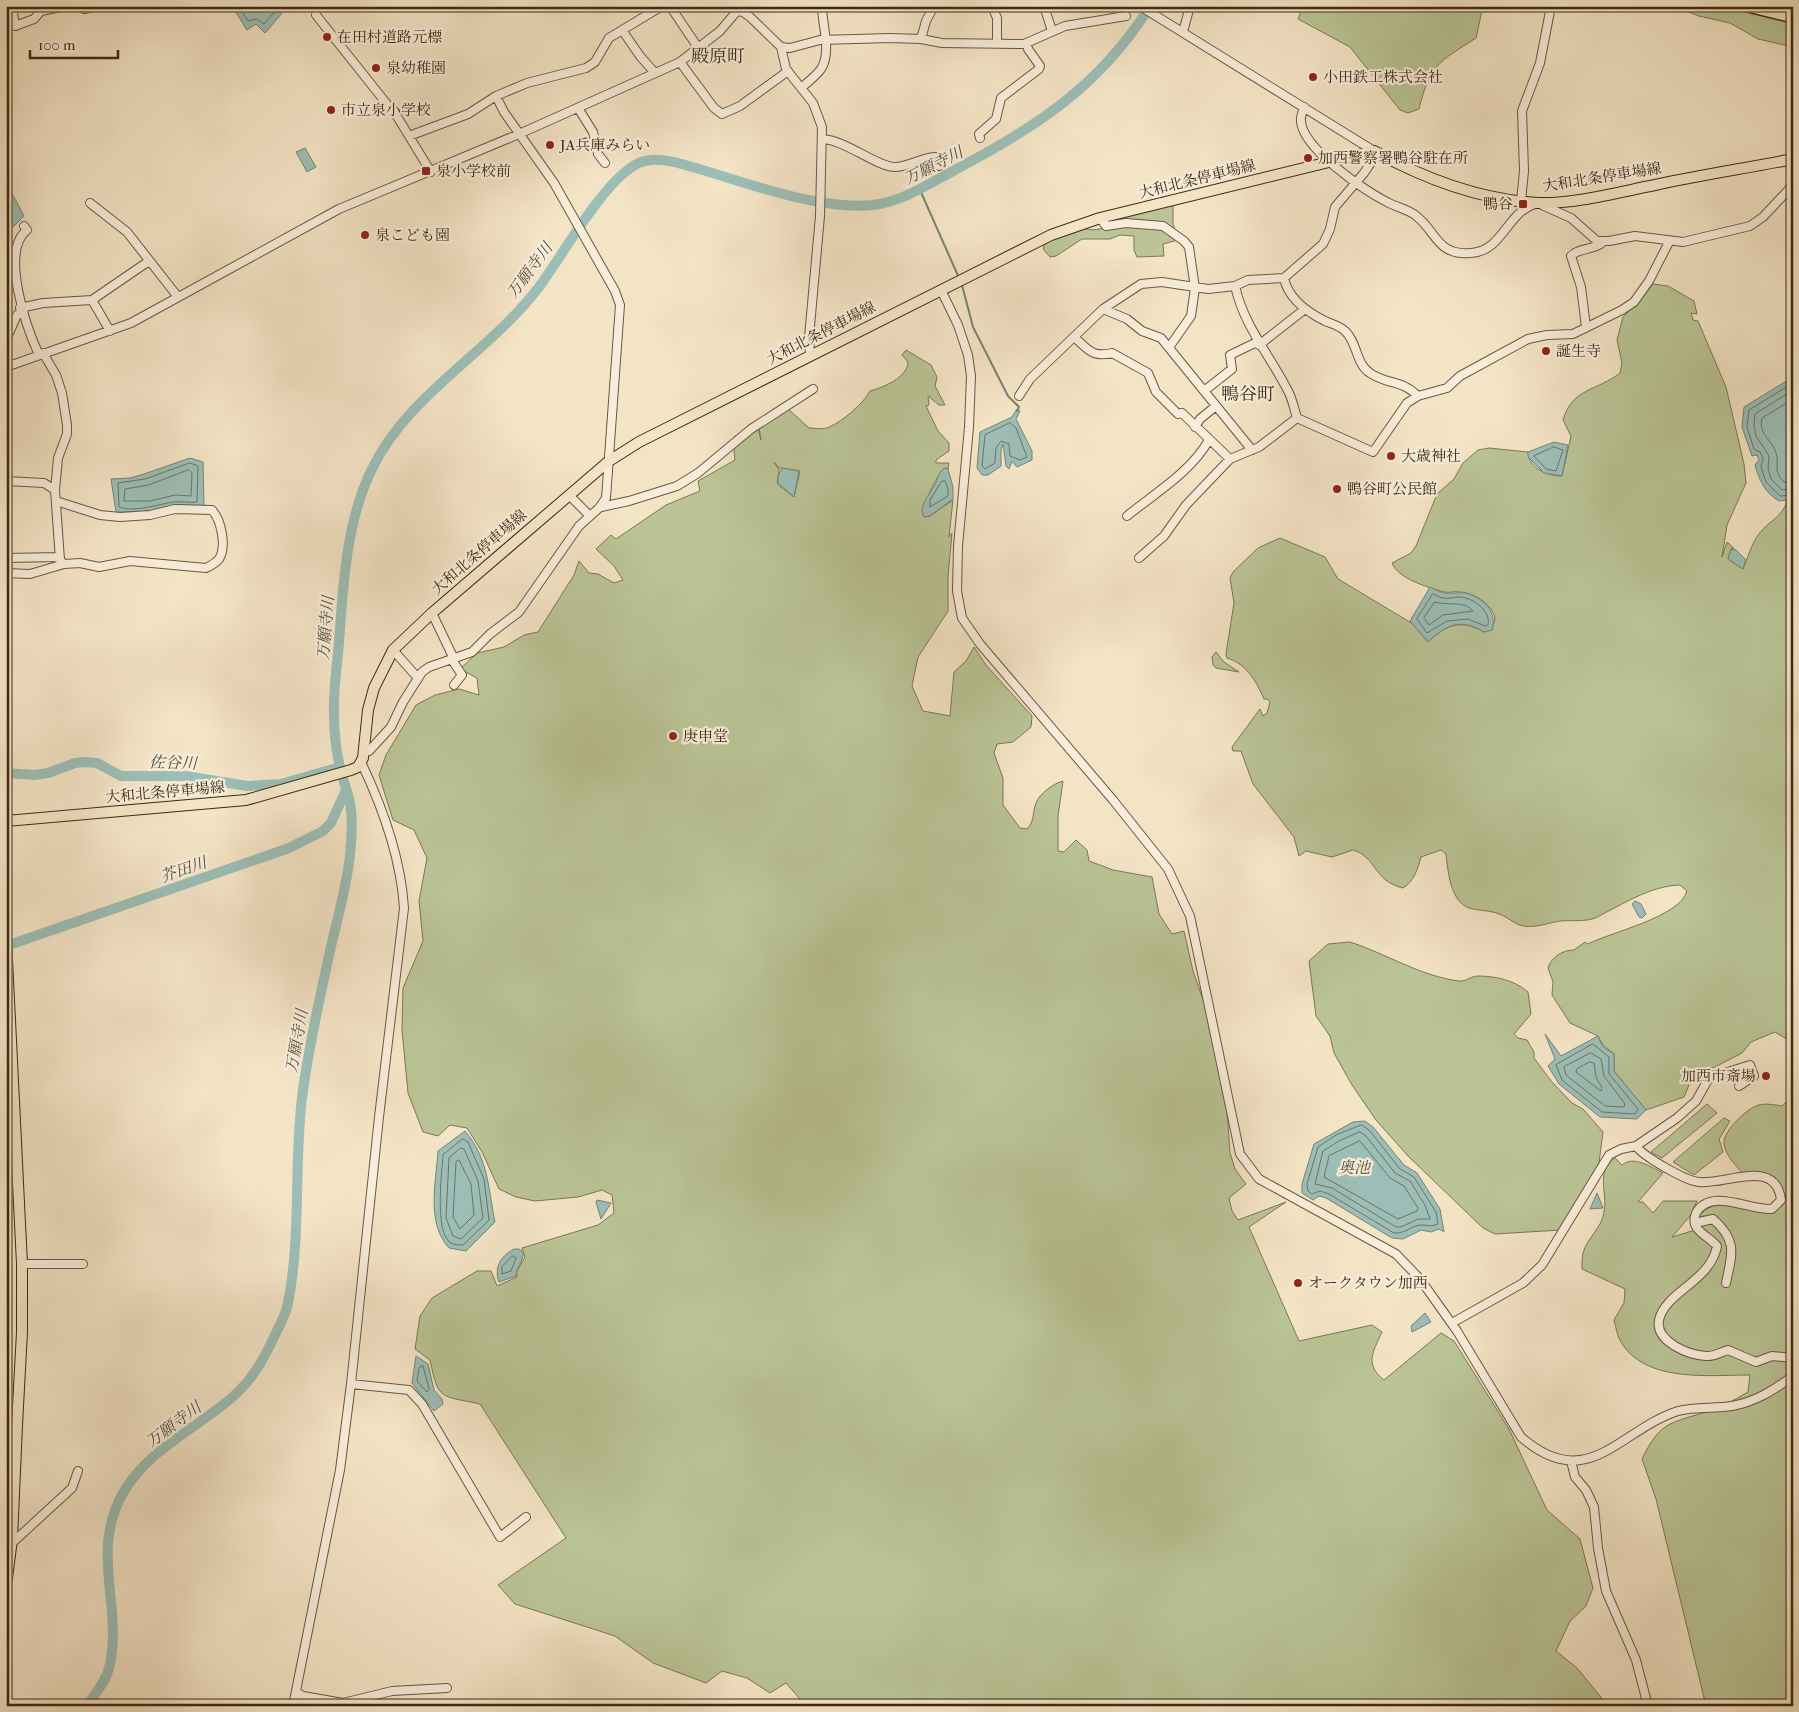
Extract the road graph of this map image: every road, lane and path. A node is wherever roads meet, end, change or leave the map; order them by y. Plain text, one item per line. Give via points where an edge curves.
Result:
1 (12, 6) edge
2 (66, 6) edge
3 (80, 6) edge
4 (99, 6) edge
5 (662, 6) edge
6 (670, 6) edge
7 (822, 6) edge
8 (934, 6) edge
9 (992, 6) edge
10 (1044, 6) edge
11 (1140, 6) edge
12 (1190, 6) edge
13 (1551, 6) edge
14 (1748, 6) edge
15 (1787, 6) edge
16 (43, 8) edge
17 (1793, 8) edge
18 (736, 9) edge
19 (316, 15) dead end
20 (1126, 16) dead end
21 (1793, 17) edge
22 (622, 30) junction
23 (1052, 31) junction
24 (1183, 32) junction
25 (921, 39) junction
26 (825, 40) junction
27 (997, 42) junction
28 (1027, 43) junction
29 (781, 47) junction
30 (699, 49) junction
31 (680, 62) junction
32 (788, 71) junction
33 (656, 73) junction
34 (801, 88) junction
35 (496, 96) junction
36 (1304, 107) junction
37 (578, 108) junction
38 (519, 134) junction
39 (409, 136) junction
40 (980, 138) dead end
41 (823, 139) junction
42 (1374, 151) junction
43 (1793, 159) edge
44 (1329, 161) junction
45 (605, 163) dead end
46 (939, 166) dead end
47 (431, 172) junction
48 (1356, 184) junction
49 (1793, 185) edge
50 (1521, 201) junction
51 (1538, 202) junction
52 (90, 203) dead end
53 (1100, 218) junction
54 (24, 226) dead end
55 (1604, 241) junction
56 (1670, 242) junction
57 (149, 261) junction
58 (1284, 278) junction
59 (10, 284) edge
60 (1235, 286) junction
61 (1195, 288) junction
62 (941, 290) junction
63 (178, 297) junction
64 (92, 300) junction
65 (1103, 309) junction
66 (1306, 309) junction
67 (21, 310) junction
68 (1586, 327) junction
69 (110, 331) junction
70 (1074, 337) junction
71 (6, 340) edge
72 (1258, 343) junction
73 (1170, 346) junction
74 (41, 354) junction
75 (810, 355) junction
76 (6, 367) edge
77 (813, 389) dead end
78 (1204, 391) junction
79 (1019, 396) dead end
80 (1418, 396) junction
81 (1216, 406) junction
82 (1297, 418) junction
83 (1195, 427) junction
84 (1209, 440) junction
85 (1252, 450) junction
86 (1230, 459) junction
87 (609, 462) junction
88 (6, 481) edge
89 (55, 490) junction
90 (569, 495) junction
91 (56, 501) junction
92 (600, 507) junction
93 (590, 516) junction
94 (1127, 516) dead end
95 (6, 558) edge
96 (1139, 558) dead end
97 (62, 561) junction
98 (6, 573) edge
99 (432, 612) junction
100 (393, 650) junction
101 (453, 660) junction
102 (417, 677) junction
103 (454, 685) dead end
104 (363, 757) junction
105 (6, 821) edge
106 (7, 943) edge
107 (9, 1063) edge
108 (1739, 1086) dead end
109 (1636, 1146) junction
110 (1695, 1223) junction
111 (22, 1264) junction
112 (83, 1264) dead end
113 (1726, 1283) dead end
114 (1452, 1323) junction
115 (1793, 1358) edge
116 (1793, 1376) edge
117 (351, 1384) junction
118 (1571, 1461) junction
119 (78, 1471) dead end
120 (526, 1518) dead end
121 (10, 1540) edge
122 (6, 1586) edge
123 (447, 1688) dead end
124 (299, 1694) junction
125 (293, 1706) edge
126 (303, 1706) edge
127 (1648, 1706) edge

1 - 16 street via 15,26 34,19
2 - 16 street
3 - 4 street via 84,9
5 - 22 street
6 - 30 street
7 - 26 street
8 - 25 street
9 - 27 street via 997,18
10 - 23 street
11 - 24 street
12 - 24 street
13 - 50 street via 1540,63 1522,111 1524,171
14 - 21 highway
15 - 17 highway
18 - 29 street via 750,16
18 - 30 street via 720,31
19 - 39 street via 370,79
20 - 23 street
22 - 33 street
22 - 35 street via 609,38 595,62 586,68 527,83
23 - 28 street
24 - 36 street
25 - 26 street
25 - 27 street via 942,43
26 - 29 street
26 - 34 street via 822,68
27 - 28 street
28 - 40 street via 1039,69 1000,98 996,119 980,134
29 - 32 street
30 - 31 street
31 - 32 street via 722,114 740,106
31 - 33 street
32 - 34 street
33 - 37 street
34 - 41 street via 819,116
35 - 38 street
35 - 39 street via 468,114
36 - 42 street
36 - 44 street via 1300,121 1305,134
37 - 38 street
37 - 45 street via 593,132 598,154
38 - 47 street
38 - 87 street via 554,183 620,305
39 - 47 street
41 - 46 street via 886,165 896,167 936,157
41 - 75 street
42 - 44 main road, 大和北条停車場線
42 - 48 street via 1372,161
42 - 50 main road, 大和北条停車場線 via 1406,169 1448,186
43 - 51 main road, 大和北条停車場線 via 1610,194
44 - 48 street
44 - 53 main road, 大和北条停車場線
47 - 63 street via 339,208
48 - 51 street via 1413,213 1439,244 1462,253 1490,247 1524,209
48 - 58 street via 1335,207 1323,244
49 - 56 street via 1750,226 1694,240
50 - 51 main road, 大和北条停車場線
51 - 55 street via 1575,221 1593,239
52 - 57 street via 127,232
53 - 61 street via 1106,226 1126,223 1162,226 1184,241 1191,250
53 - 62 main road, 大和北条停車場線 via 1051,235
54 - 59 street via 27,230 18,235 13,248
55 - 56 street via 1634,236
55 - 68 street via 1600,246 1571,256
56 - 68 street via 1634,302
57 - 63 street
57 - 64 street
58 - 60 street via 1248,280
58 - 66 street via 1288,290
59 - 67 street
60 - 61 street
60 - 72 street via 1239,304
61 - 65 street via 1152,282 1141,284
61 - 73 street via 1191,316
62 - 75 main road, 大和北条停車場線
62 - 114 street via 961,332 971,376 958,546 957,591 962,618 980,644 1168,869 1190,916 1240,1154 1259,1178 1396,1254 1420,1278
63 - 69 street via 154,312
64 - 67 street via 43,303
64 - 69 street
65 - 70 street
65 - 73 street via 1127,319
66 - 72 street
66 - 80 street via 1346,331 1354,342 1361,364 1370,373 1405,385
67 - 71 street
67 - 74 street
68 - 80 street via 1572,334 1528,339 1460,376 1447,388
69 - 74 street
70 - 79 street via 1030,379
70 - 83 street via 1094,354 1112,353 1148,373 1156,392
72 - 78 street via 1230,355 1232,369
72 - 82 street via 1288,390
73 - 78 street
74 - 76 street
74 - 89 street via 56,375 67,425 58,458
75 - 87 main road, 大和北条停車場線 via 639,442
77 - 92 street via 751,429 698,473 677,486
78 - 81 street
80 - 82 street via 1407,403 1373,452
81 - 83 street
81 - 85 street
82 - 85 street
83 - 84 street
84 - 86 street
84 - 94 street via 1188,467
85 - 86 street
86 - 96 street via 1186,505 1164,536
87 - 90 main road, 大和北条停車場線
87 - 92 street via 606,498
88 - 89 street via 44,483
89 - 91 street
90 - 93 street
90 - 99 main road, 大和北条停車場線
91 - 97 street
91 - 97 street via 100,515 120,517 175,510 212,510 221,532 218,560 206,568 130,561 99,567
92 - 93 street
93 - 101 street via 578,526 519,612 472,652
95 - 97 street
97 - 98 street via 30,574
99 - 100 main road, 大和北条停車場線
99 - 101 street
100 - 102 street
100 - 104 main road, 大和北条停車場線 via 374,688
101 - 102 street via 429,667
101 - 103 street via 462,675
102 - 104 street via 391,727
104 - 105 main road, 大和北条停車場線 via 346,773 246,800
104 - 117 street via 397,859 404,908
106 - 107 main road
107 - 111 main road
108 - 109 street via 1754,1076 1750,1065 1709,1078 1696,1101
109 - 110 street via 1649,1157 1696,1182 1711,1183 1758,1175 1772,1180 1780,1190 1781,1200 1772,1209 1718,1200 1697,1211
109 - 114 street via 1621,1149 1604,1161 1542,1265 1523,1283
110 - 113 street via 1712,1219 1728,1238 1733,1248
110 - 115 street via 1716,1246 1715,1256 1697,1280 1663,1310 1659,1325 1665,1338 1680,1349 1708,1357 1728,1350 1756,1362 1772,1356
111 - 112 street
111 - 121 main road via 22,1332
114 - 118 street via 1521,1437 1536,1450
116 - 118 street via 1754,1400 1732,1406 1679,1411 1594,1458
117 - 120 street via 409,1390 422,1404 500,1537
117 - 124 street via 340,1470
118 - 127 street via 1575,1477 1586,1490 1594,1508 1606,1591 1636,1660
119 - 121 street via 72,1488
121 - 122 main road
123 - 124 street via 392,1691 344,1703
124 - 125 street
124 - 126 street

